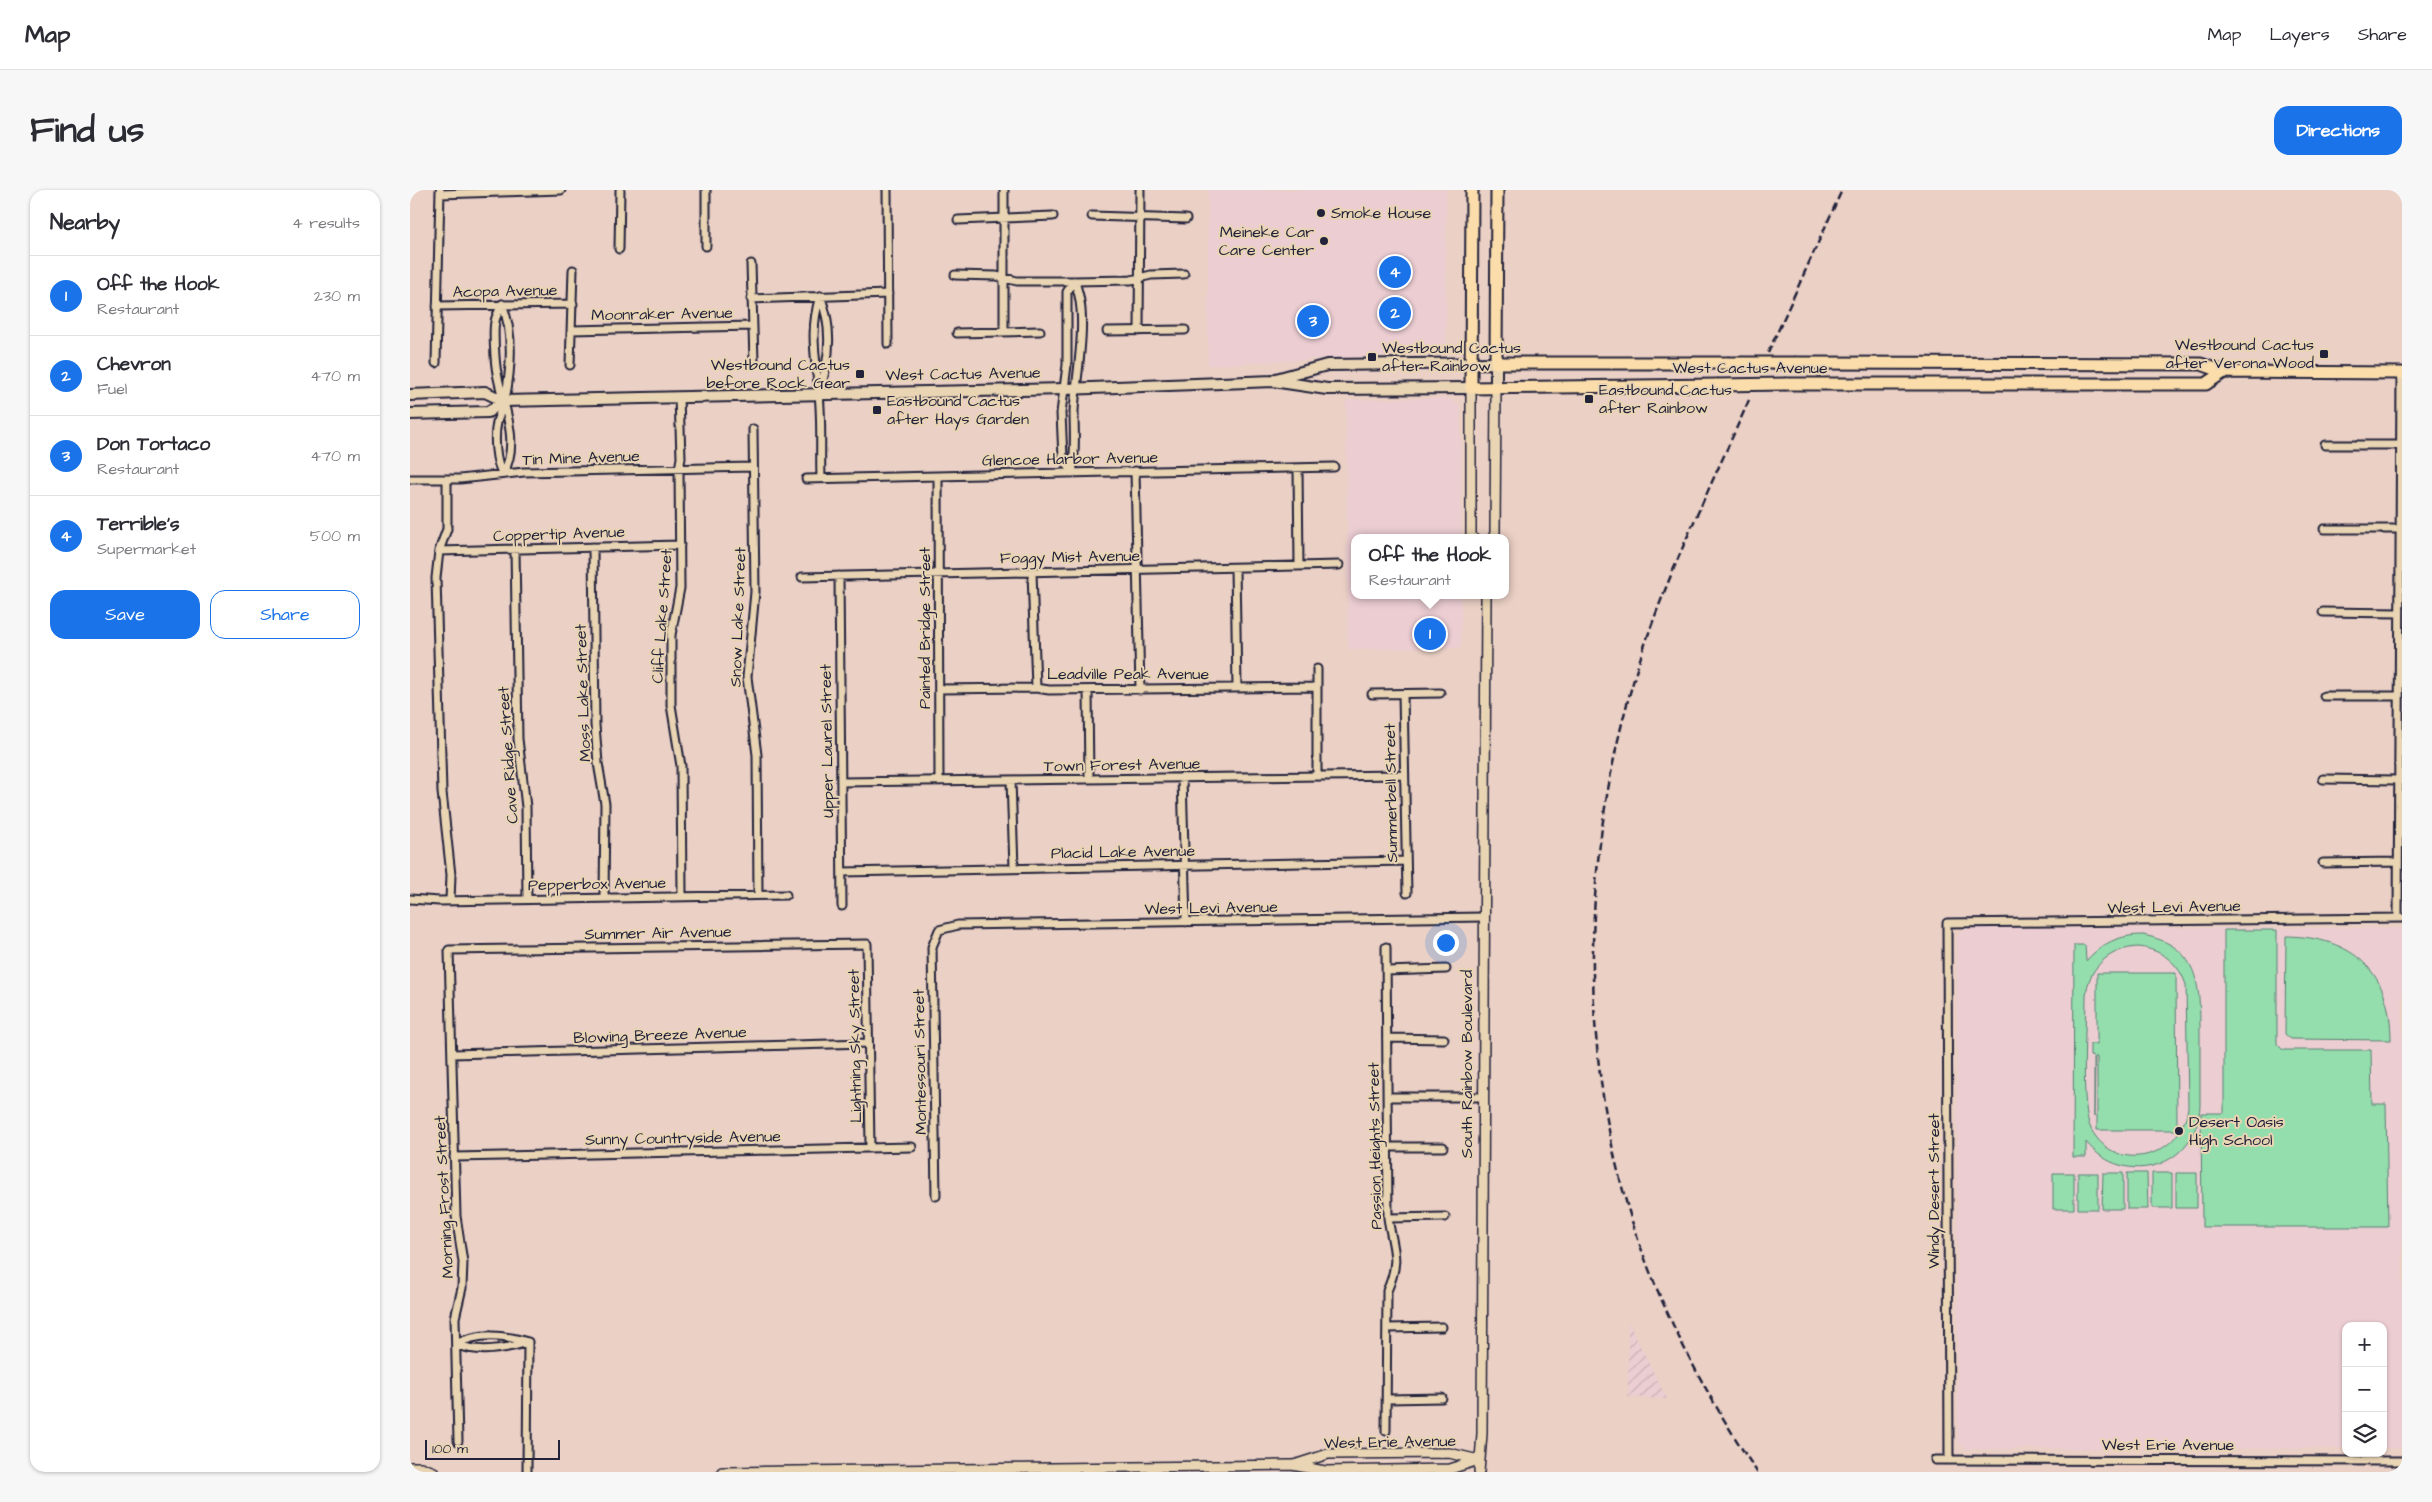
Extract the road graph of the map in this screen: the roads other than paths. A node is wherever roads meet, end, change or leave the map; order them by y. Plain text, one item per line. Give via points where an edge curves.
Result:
1 (561, 190) edge
2 (620, 190) edge
3 (706, 190) edge
4 (887, 190) edge
5 (1004, 190) edge
6 (1140, 190) edge
7 (1472, 190) edge
8 (1497, 190) edge
9 (440, 192) edge
10 (1052, 216) dead end
11 (1092, 216) dead end
12 (1140, 218) junction
13 (1004, 219) junction
14 (1186, 219) dead end
15 (958, 220) dead end
16 (706, 246) dead end
17 (620, 249) dead end
18 (751, 264) dead end
19 (573, 270) dead end
20 (1184, 274) dead end
21 (955, 275) dead end
22 (1004, 278) junction
23 (1140, 278) junction
24 (1074, 281) junction
25 (888, 294) junction
26 (820, 296) junction
27 (751, 299) junction
28 (502, 304) junction
29 (573, 304) junction
30 (437, 306) junction
31 (753, 326) junction
32 (571, 330) junction
33 (1139, 330) junction
34 (1185, 330) dead end
35 (1107, 331) dead end
36 (1004, 332) junction
37 (1040, 332) dead end
38 (957, 333) dead end
39 (888, 344) dead end
40 (754, 361) dead end
41 (436, 363) dead end
42 (1471, 363) junction
43 (1496, 363) junction
44 (570, 365) dead end
45 (2224, 372) junction
46 (2402, 373) edge
47 (1273, 380) junction
48 (1076, 388) junction
49 (1471, 388) junction
50 (1496, 388) junction
51 (1065, 389) junction
52 (819, 394) junction
53 (410, 395) edge
54 (679, 397) junction
55 (504, 401) junction
56 (410, 414) edge
57 (753, 429) dead end
58 (2325, 445) dead end
59 (2400, 445) junction
60 (754, 467) junction
61 (1334, 467) dead end
62 (1298, 468) junction
63 (679, 469) junction
64 (1135, 471) junction
65 (1072, 473) junction
66 (504, 474) junction
67 (938, 476) junction
68 (821, 478) junction
69 (410, 479) edge
70 (447, 479) junction
71 (806, 479) dead end
72 (2324, 529) dead end
73 (2400, 529) junction
74 (1471, 534) edge
75 (1495, 534) edge
76 (680, 545) junction
77 (593, 547) junction
78 (515, 549) junction
79 (439, 551) junction
80 (1339, 565) dead end
81 (1299, 566) junction
82 (1235, 568) junction
83 (1138, 570) junction
84 (1032, 572) junction
85 (939, 574) junction
86 (839, 576) junction
87 (802, 577) dead end
88 (1486, 599) edge
89 (2323, 612) dead end
90 (2399, 613) junction
91 (1317, 669) dead end
92 (1317, 687) junction
93 (939, 688) junction
94 (1036, 688) junction
95 (1237, 688) junction
96 (1088, 690) junction
97 (1140, 690) junction
98 (1372, 694) dead end
99 (1403, 694) junction
100 (1440, 694) dead end
101 (2324, 696) dead end
102 (2399, 696) junction
103 (1403, 775) junction
104 (1317, 776) junction
105 (1182, 778) junction
106 (1089, 779) junction
107 (2323, 779) dead end
108 (1011, 780) junction
109 (2398, 780) junction
110 (939, 781) junction
111 (841, 782) junction
112 (1406, 861) junction
113 (2398, 862) junction
114 (2323, 863) dead end
115 (1184, 865) junction
116 (1014, 868) junction
117 (842, 872) junction
118 (1407, 893) dead end
119 (758, 895) junction
120 (786, 895) dead end
121 (682, 896) junction
122 (604, 898) junction
123 (410, 899) edge
124 (527, 899) junction
125 (450, 901) junction
126 (842, 906) dead end
127 (1484, 917) junction
128 (2400, 918) edge
129 (1186, 922) junction
130 (1947, 923) joint
131 (939, 930) joint
132 (867, 944) joint
133 (1386, 947) dead end
134 (449, 950) joint
135 (1446, 969) dead end
136 (1386, 971) junction
137 (1386, 1038) junction
138 (1444, 1039) dead end
139 (868, 1043) junction
140 (452, 1054) junction
141 (1387, 1097) junction
142 (1483, 1097) junction
143 (912, 1147) dead end
144 (1388, 1147) junction
145 (1443, 1147) dead end
146 (870, 1148) junction
147 (454, 1157) junction
148 (936, 1196) dead end
149 (1445, 1217) dead end
150 (1388, 1218) junction
151 (1442, 1326) dead end
152 (1387, 1328) junction
153 (528, 1342) junction
154 (456, 1344) junction
155 (1442, 1398) dead end
156 (1388, 1399) junction
157 (1386, 1431) dead end
158 (458, 1441) dead end
159 (1479, 1460) junction
160 (1935, 1460) dead end
161 (1949, 1460) junction
162 (2402, 1461) edge
163 (1292, 1466) junction
164 (410, 1467) edge
165 (1198, 1470) edge
166 (434, 1472) edge
167 (527, 1472) edge
168 (722, 1472) edge
169 (1479, 1472) edge

1 - 9 street
2 - 17 street
3 - 16 street
4 - 25 street
5 - 13 street
6 - 12 street
7 - 42 main road
8 - 43 main road
9 - 30 street
10 - 13 street
11 - 12 street
12 - 14 street
12 - 23 street
13 - 15 street
13 - 22 street
18 - 27 street
19 - 29 street
20 - 23 street
21 - 22 street
22 - 24 street
22 - 36 street
23 - 24 street
23 - 33 street
24 - 48 street via 1080,292 1081,316
24 - 51 street via 1067,292
25 - 26 street
25 - 39 street
26 - 27 street
26 - 52 street via 814,314 814,369
26 - 52 street via 828,315 828,368
27 - 31 street
28 - 29 street, Acopa Avenue
28 - 30 street, Acopa Avenue
28 - 55 street via 509,321 509,368
28 - 55 street via 495,322 496,371
29 - 32 street
30 - 41 street
31 - 32 street, Moonraker Avenue
31 - 40 street
32 - 44 street
33 - 34 street
33 - 35 street
36 - 37 street
36 - 38 street
42 - 43 main road, West Cactus Avenue
42 - 47 main road, West Cactus Avenue via 1328,365
42 - 49 main road
43 - 45 main road, West Cactus Avenue, bridge via 2201,364
43 - 50 main road
45 - 46 main road, West Cactus Avenue
45 - 50 main road, West Cactus Avenue, bridge via 2206,384
46 - 59 street
47 - 48 main road, West Cactus Avenue
47 - 49 main road, West Cactus Avenue via 1327,389
48 - 51 main road, West Cactus Avenue
48 - 65 street
49 - 50 main road, West Cactus Avenue
49 - 74 street
50 - 75 street
51 - 52 main road, West Cactus Avenue
51 - 65 street via 1061,413 1063,458
52 - 54 main road, West Cactus Avenue
52 - 68 street
53 - 55 main road, West Cactus Avenue via 485,392
54 - 55 main road, West Cactus Avenue
54 - 63 street, Cliff Lake Street via 682,458
55 - 56 main road, West Cactus Avenue via 488,412
55 - 66 street via 510,421 510,454
55 - 66 street via 497,423 497,465
57 - 60 street, Snow Lake Street
58 - 59 street
59 - 73 street
60 - 63 street, Tin Mine Avenue
60 - 119 street, Snow Lake Street via 755,609 747,677 757,755
61 - 62 street, Glencoe Harbor Avenue
62 - 64 street, Glencoe Harbor Avenue
62 - 81 street
63 - 66 street, Tin Mine Avenue
63 - 76 street, Cliff Lake Street
64 - 65 street, Glencoe Harbor Avenue
64 - 83 street
65 - 67 street, Glencoe Harbor Avenue
66 - 70 street, Tin Mine Avenue
67 - 68 street, Glencoe Harbor Avenue
67 - 85 street, Painted Bridge Street
68 - 71 street, Glencoe Harbor Avenue
69 - 70 street, Tin Mine Avenue
70 - 79 street via 447,529
72 - 73 street
73 - 90 street
76 - 77 street, Coppertip Avenue
76 - 121 street, Cliff Lake Street via 680,588 671,635 671,705 681,766
77 - 78 street, Coppertip Avenue
77 - 122 street, Moss Lake Street via 595,725 605,811
78 - 79 street, Coppertip Avenue
78 - 124 street, Cave Ridge Street via 518,739 526,807
79 - 125 street via 436,578 440,753 451,874
80 - 81 street, Foggy Mist Avenue
81 - 82 street, Foggy Mist Avenue
82 - 83 street, Foggy Mist Avenue
82 - 95 street
83 - 84 street, Foggy Mist Avenue
83 - 97 street
84 - 85 street, Foggy Mist Avenue
84 - 94 street
85 - 86 street, Foggy Mist Avenue
85 - 93 street, Painted Bridge Street
86 - 87 street, Foggy Mist Avenue
86 - 111 street, Upper Laurel Street
88 - 127 street, South Rainbow Boulevard
89 - 90 street
90 - 102 street
91 - 92 street
92 - 95 street, Leadville Peak Avenue
92 - 104 street
93 - 94 street, Leadville Peak Avenue
93 - 110 street, Painted Bridge Street
94 - 96 street, Leadville Peak Avenue
95 - 97 street, Leadville Peak Avenue
96 - 97 street, Leadville Peak Avenue
96 - 106 street
98 - 99 street
99 - 100 street
99 - 103 street, Summerbell Street
101 - 102 street
102 - 109 street
103 - 104 street, Town Forest Avenue
103 - 112 street, Summerbell Street
104 - 105 street, Town Forest Avenue
105 - 106 street, Town Forest Avenue
105 - 115 street
106 - 108 street, Town Forest Avenue
107 - 109 street
108 - 110 street, Town Forest Avenue
108 - 116 street
109 - 113 street
110 - 111 street, Town Forest Avenue
111 - 117 street, Upper Laurel Street
112 - 115 street, Placid Lake Avenue
112 - 118 street, Summerbell Street
113 - 114 street
113 - 128 street
115 - 116 street, Placid Lake Avenue
115 - 129 street
116 - 117 street, Placid Lake Avenue
117 - 126 street, Upper Laurel Street
119 - 120 street, Pepperbox Avenue
119 - 121 street, Pepperbox Avenue
121 - 122 street, Pepperbox Avenue
122 - 124 street, Pepperbox Avenue
123 - 125 street, Pepperbox Avenue
124 - 125 street, Pepperbox Avenue
127 - 129 street, West Levi Avenue
127 - 142 street, South Rainbow Boulevard
128 - 130 street, West Levi Avenue
129 - 131 street, West Levi Avenue via 958,925
130 - 161 street, Windy Desert Street
131 - 148 street, Montessouri Street via 932,947
132 - 134 street, Summer Air Avenue
132 - 139 street, Lightning Sky Street
133 - 136 street, Passion Heights Street
134 - 140 street, Morning Frost Street
135 - 136 street
136 - 137 street, Passion Heights Street
137 - 138 street
137 - 141 street, Passion Heights Street
139 - 140 street, Blowing Breeze Avenue
139 - 146 street, Lightning Sky Street
140 - 147 street, Morning Frost Street
141 - 142 street
141 - 144 street, Passion Heights Street
142 - 159 street, South Rainbow Boulevard via 1482,1424
143 - 146 street, Sunny Countryside Avenue
144 - 145 street
144 - 150 street, Passion Heights Street
146 - 147 street, Sunny Countryside Avenue
147 - 154 street, Morning Frost Street via 456,1216 463,1262 462,1288 455,1318
149 - 150 street
150 - 152 street, Passion Heights Street via 1397,1259 1386,1291
151 - 152 street
152 - 156 street, Passion Heights Street
153 - 154 street via 507,1348 467,1349
153 - 154 street via 509,1336 471,1336
153 - 167 street
154 - 158 street, Morning Frost Street
155 - 156 street
156 - 157 street, Passion Heights Street
159 - 163 street, West Erie Avenue via 1450,1469 1325,1470
159 - 163 street, West Erie Avenue via 1449,1453 1328,1454
159 - 169 street, South Rainbow Boulevard
160 - 161 street, West Erie Avenue
161 - 162 street, West Erie Avenue
163 - 165 street, West Erie Avenue
164 - 166 street
165 - 168 street, West Erie Avenue

